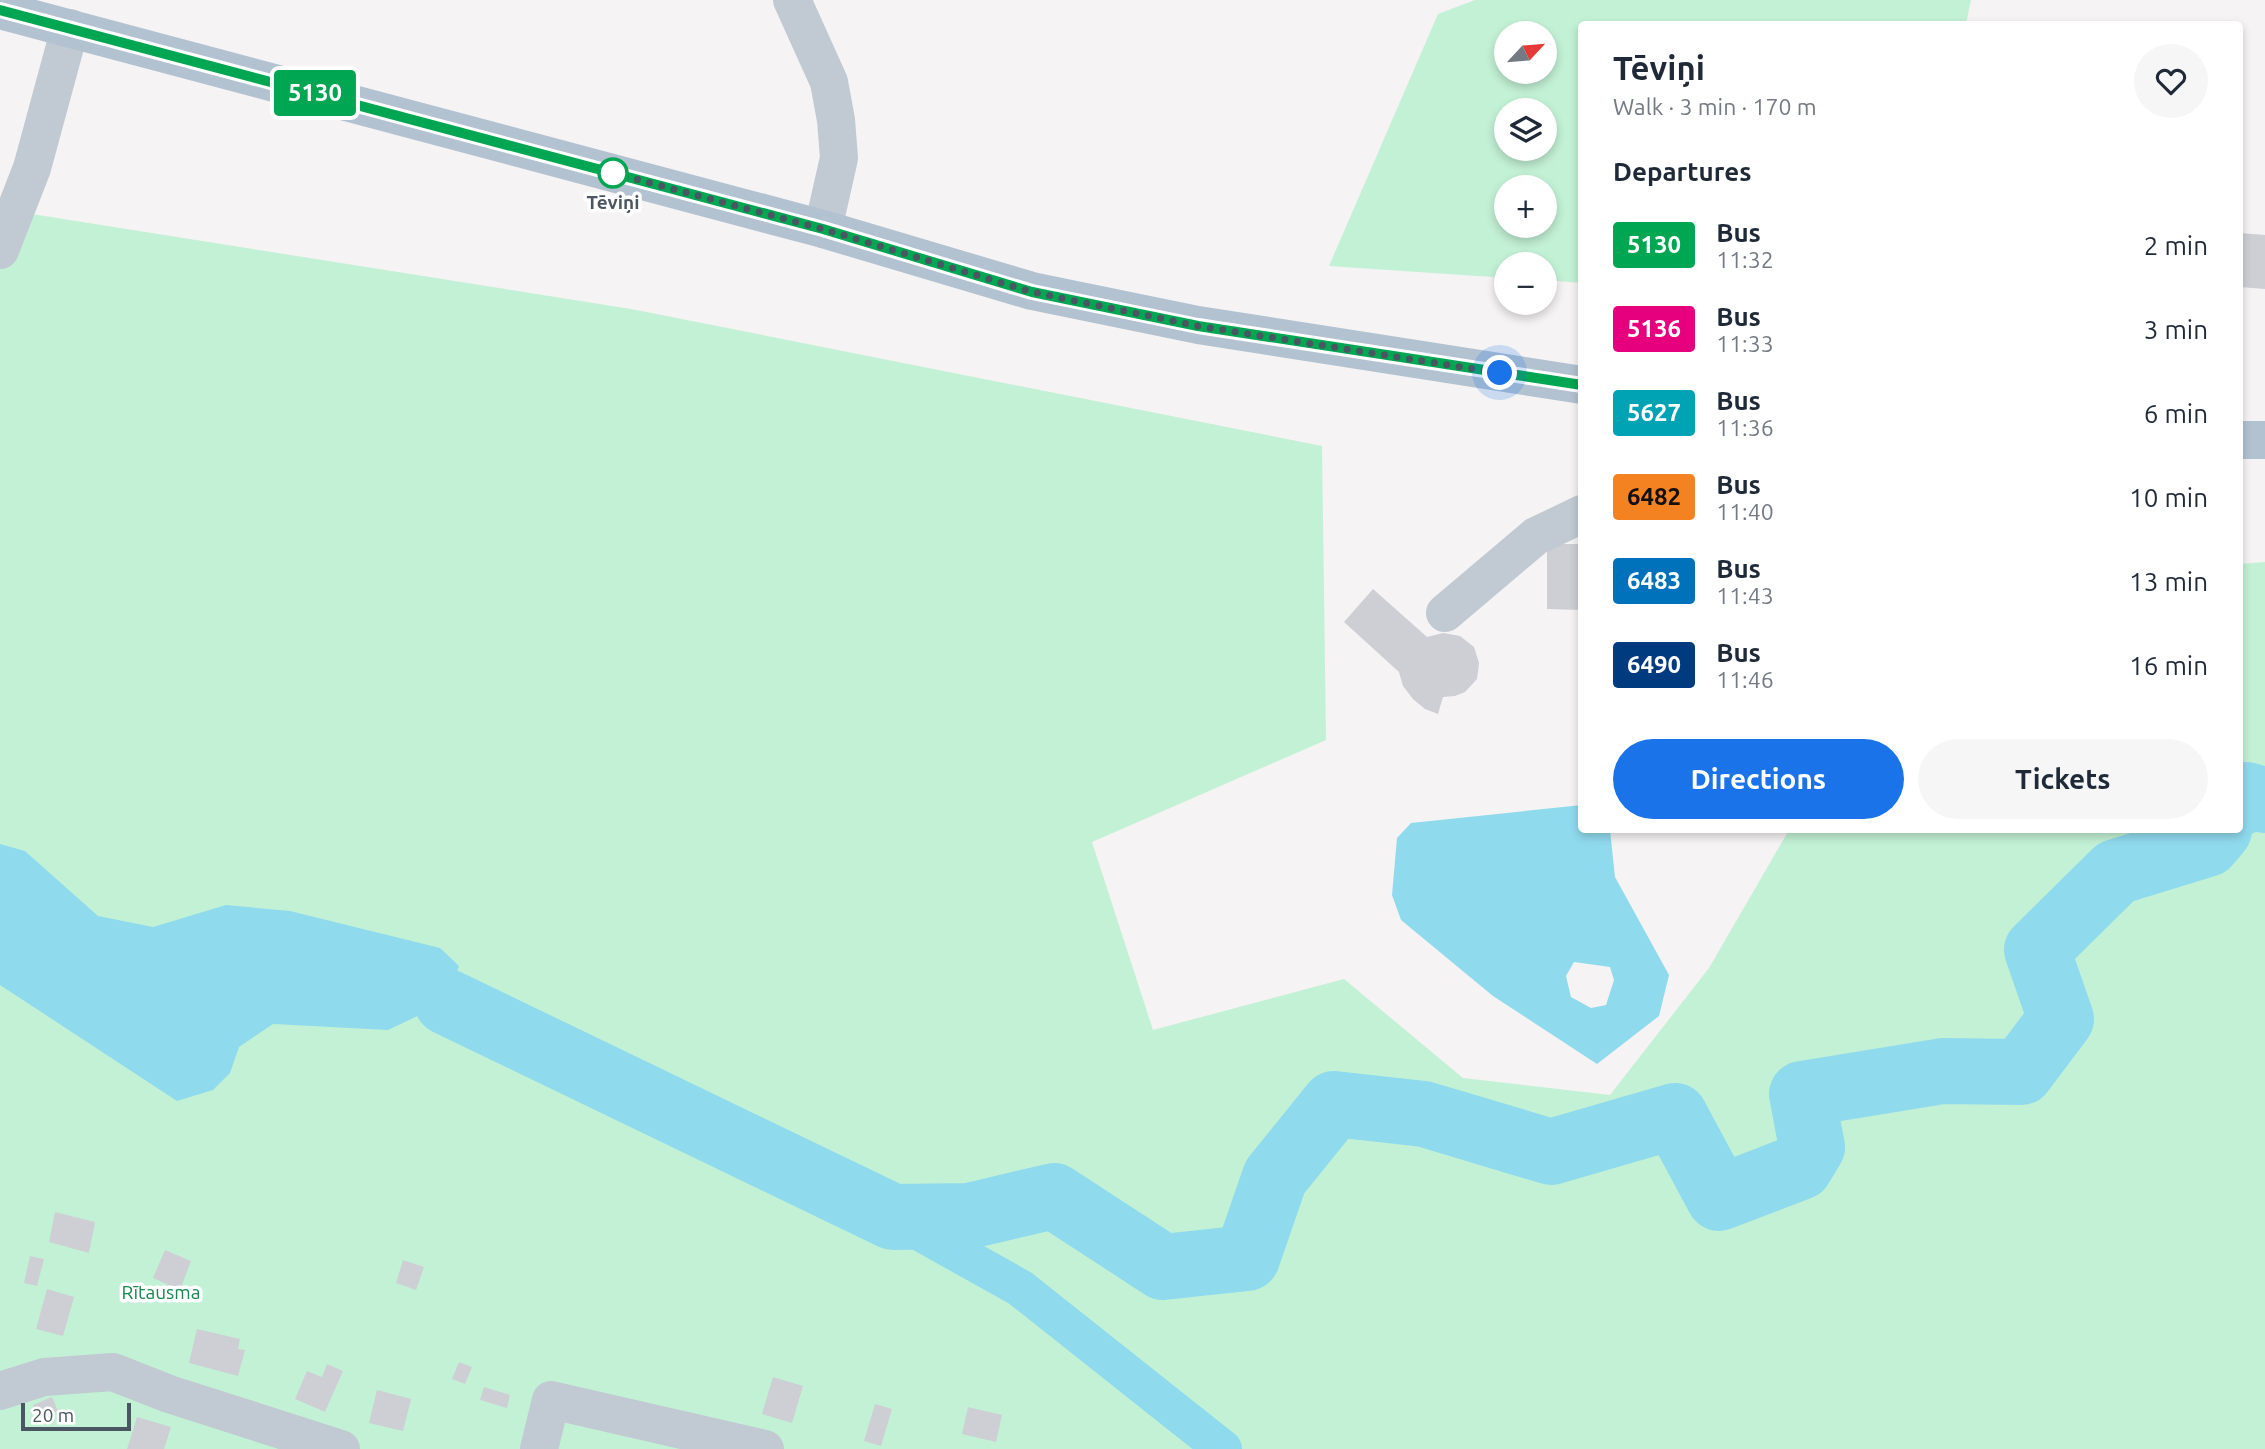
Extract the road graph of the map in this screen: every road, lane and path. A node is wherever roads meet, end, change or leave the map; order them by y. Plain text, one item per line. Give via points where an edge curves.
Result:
1 (792, 0) edge
2 (0, 10) edge
3 (70, 28) junction
4 (823, 229) junction
5 (0, 250) edge
6 (1578, 384) edge
7 (2243, 440) edge
8 (2265, 440) edge
9 (1578, 516) edge
10 (1445, 612) dead end
11 (0, 1391) edge
12 (341, 1449) edge
13 (539, 1449) edge
14 (765, 1449) edge

1 - 4 lane via 829,82 836,120 839,158
2 - 3 main road
3 - 4 main road
3 - 5 lane via 32,168
4 - 6 main road via 1032,292 1198,326
7 - 8 main road
9 - 10 lane via 1536,536
11 - 12 lane via 44,1377 113,1372
13 - 14 lane via 551,1400

